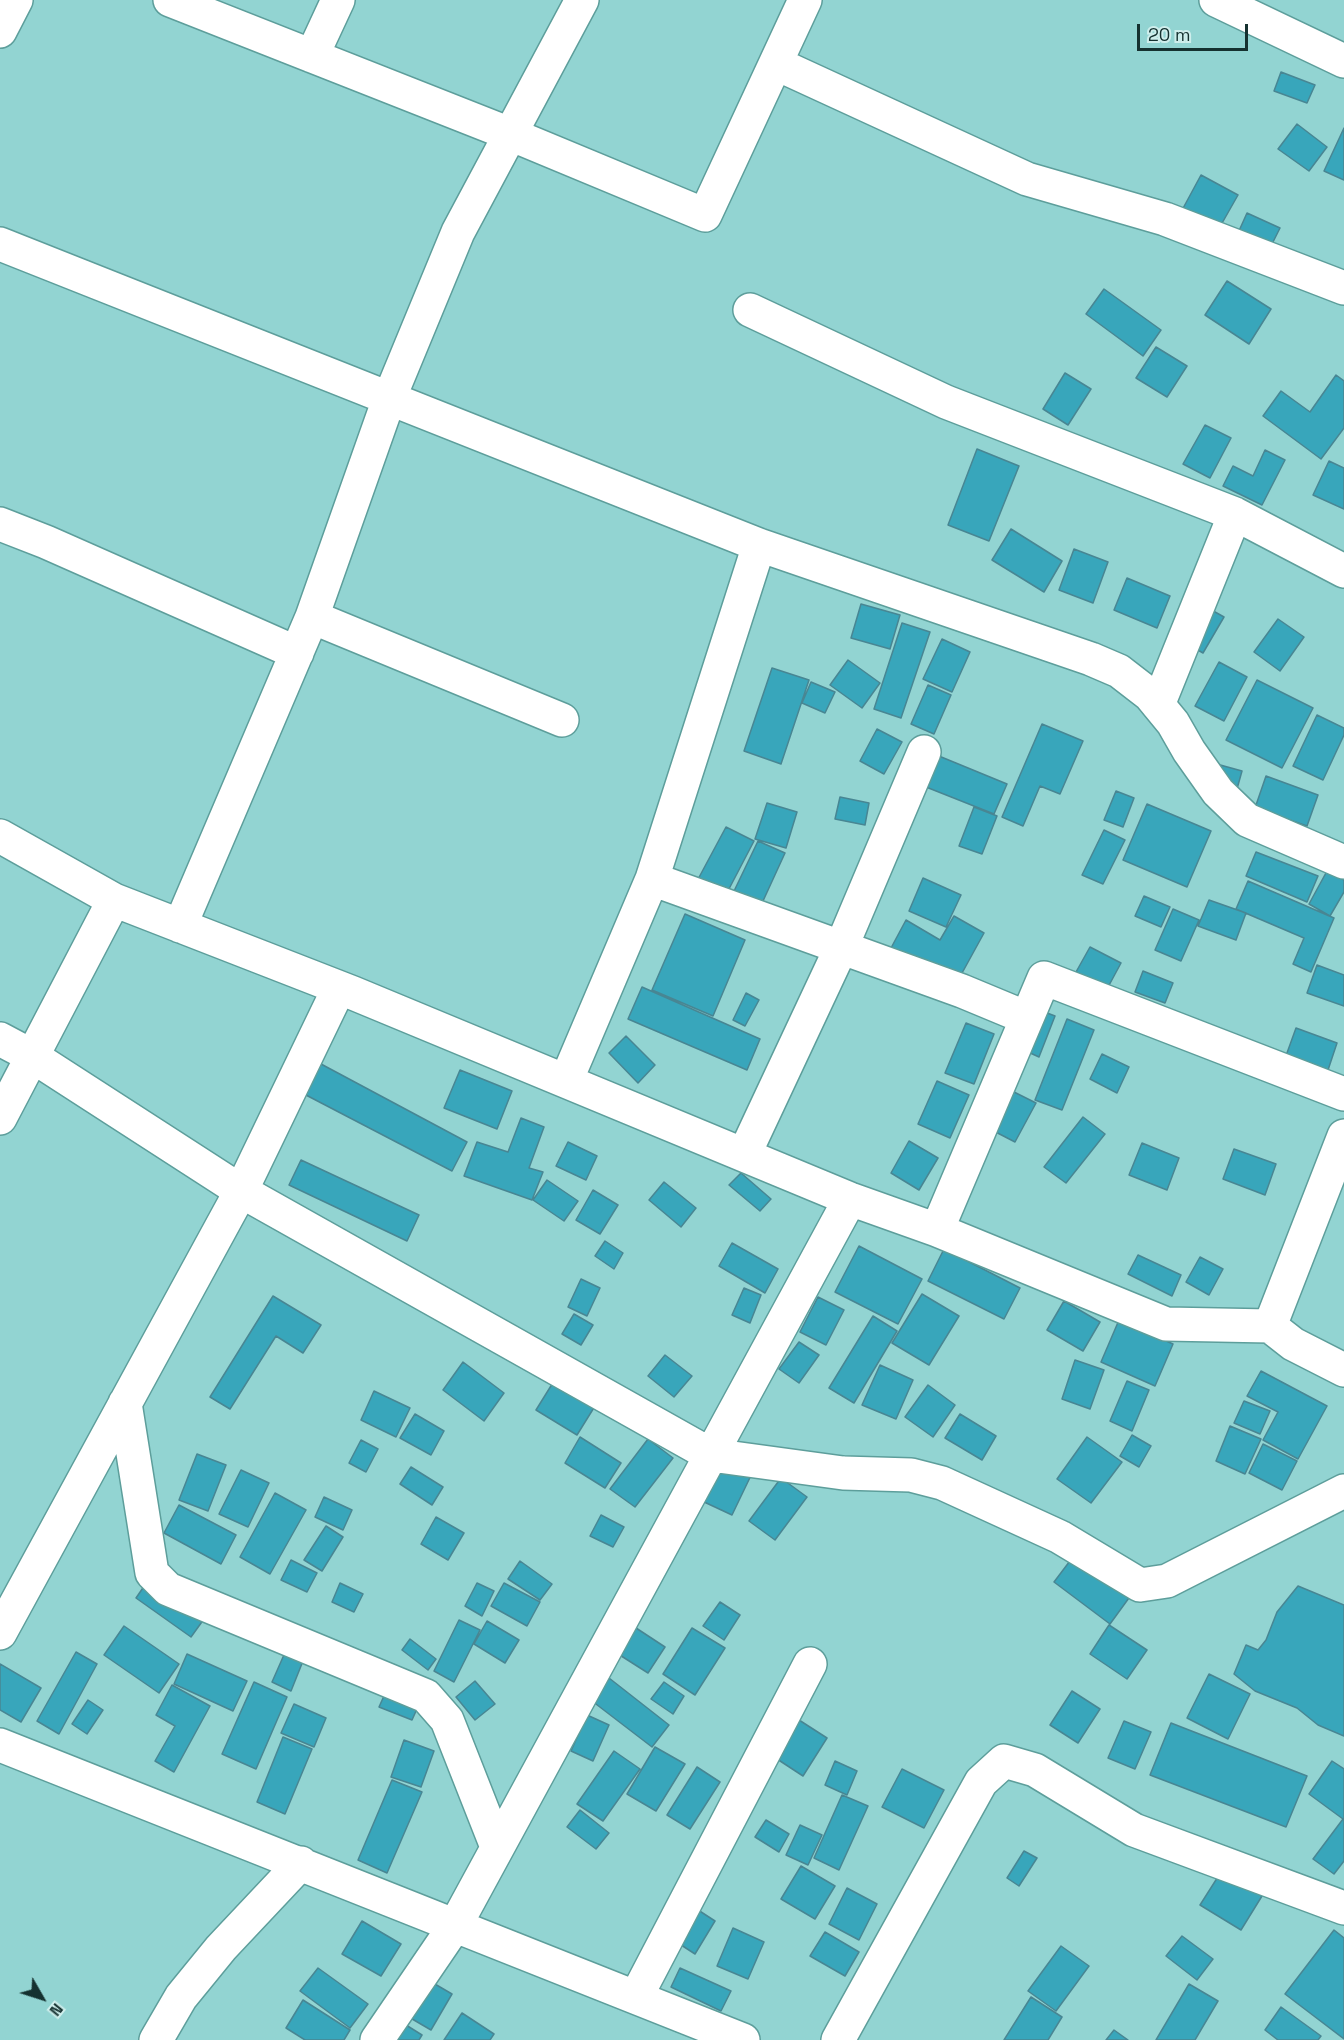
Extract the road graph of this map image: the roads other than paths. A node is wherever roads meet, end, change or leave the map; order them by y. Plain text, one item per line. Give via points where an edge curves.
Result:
1 (16, 0) edge
2 (170, 0) edge
3 (338, 0) edge
4 (582, 0) edge
5 (805, 0) edge
6 (1216, 0) edge
7 (0, 31) edge
8 (312, 56) junction
9 (1344, 61) edge
10 (777, 64) junction
11 (510, 134) junction
12 (0, 244) edge
13 (1344, 288) edge
14 (750, 310) dead end
15 (389, 399) junction
16 (1236, 514) junction
17 (0, 524) edge
18 (759, 545) junction
19 (1344, 571) edge
20 (312, 617) junction
21 (297, 652) junction
22 (1158, 705) junction
23 (562, 720) dead end
24 (924, 752) dead end
25 (0, 836) edge
26 (1344, 862) edge
27 (652, 879) junction
28 (114, 900) junction
29 (180, 926) junction
30 (841, 948) junction
31 (339, 988) junction
32 (1027, 1018) junction
33 (0, 1039) edge
34 (33, 1056) junction
35 (566, 1081) junction
36 (1344, 1094) edge
37 (0, 1118) edge
38 (1344, 1137) edge
39 (744, 1155) junction
40 (241, 1191) junction
41 (850, 1199) junction
42 (937, 1230) junction
43 (1270, 1326) junction
44 (1344, 1370) edge
45 (125, 1403) junction
46 (711, 1455) junction
47 (1344, 1491) edge
48 (0, 1633) edge
49 (810, 1664) dead end
50 (0, 1745) edge
51 (497, 1847) junction
52 (301, 1863) junction
53 (1344, 1908) edge
54 (456, 1924) junction
55 (636, 1997) junction
56 (156, 2040) edge
57 (377, 2040) edge
58 (743, 2040) edge
59 (838, 2040) edge

1 - 7 street
2 - 8 street
3 - 8 street
4 - 11 street
5 - 10 street
6 - 9 street
8 - 11 street
10 - 11 street via 705,215
10 - 13 street via 1027,179 1165,219
11 - 15 street via 458,232
12 - 15 street
14 - 16 street via 946,402
15 - 18 street
15 - 20 street
16 - 19 street
16 - 22 street
17 - 21 street
18 - 22 street via 1091,659 1119,672
18 - 27 street
20 - 21 street
20 - 23 street
21 - 29 street
22 - 26 street via 1218,792 1247,820
24 - 30 street
25 - 28 street
27 - 30 street
27 - 35 street
28 - 29 street
28 - 34 street
29 - 31 street
30 - 32 street via 962,990
30 - 39 street
31 - 35 street
31 - 40 street
32 - 36 street via 1044,978
32 - 42 street
33 - 34 street
34 - 37 street
34 - 40 street
35 - 39 street
38 - 43 street
39 - 41 street
40 - 45 street
40 - 46 street
41 - 42 street
41 - 46 street
42 - 43 street via 1166,1324
43 - 44 street via 1293,1344
45 - 48 street
45 - 51 street via 152,1573 168,1588 426,1696 447,1720
46 - 47 street via 843,1473 911,1475 942,1483 1060,1537 1140,1586 1167,1581
46 - 51 street
49 - 55 street
50 - 52 street
51 - 54 street
52 - 54 street
52 - 56 street via 220,1948 180,1997
53 - 59 street via 1134,1830 1035,1770 1004,1761 981,1782
54 - 55 street
54 - 57 street
55 - 58 street

